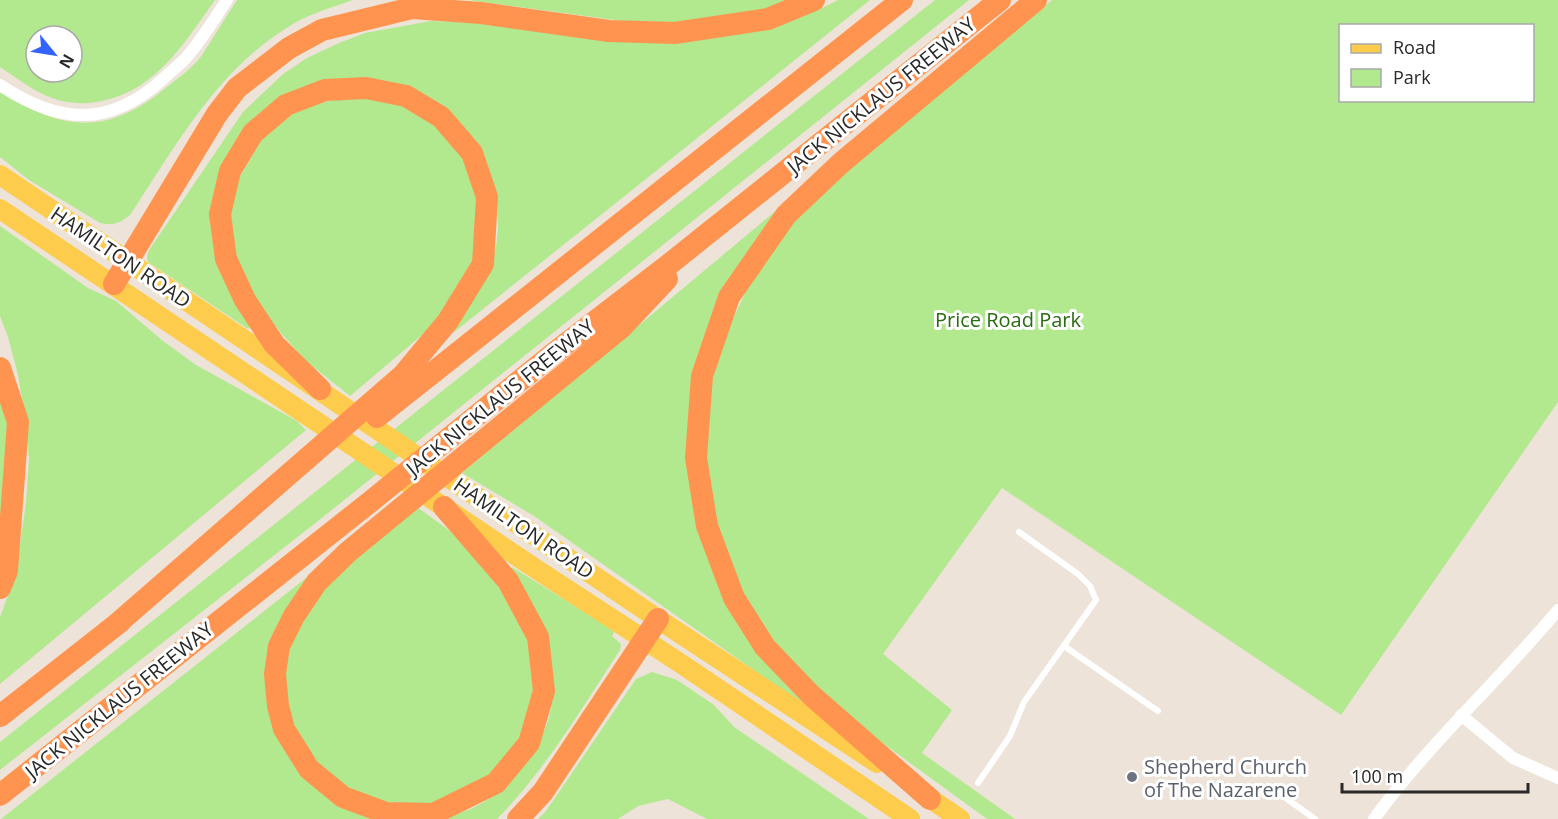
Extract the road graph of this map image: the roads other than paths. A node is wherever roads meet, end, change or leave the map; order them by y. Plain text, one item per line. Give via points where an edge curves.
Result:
1 (227, 0) edge
2 (814, 0) edge
3 (902, 0) edge
4 (1000, 0) edge
5 (1036, 0) edge
6 (0, 85) edge
7 (0, 175) edge
8 (0, 208) edge
9 (721, 222) junction
10 (128, 261) junction
11 (114, 284) junction
12 (0, 368) edge
13 (320, 389) junction
14 (444, 507) junction
15 (1019, 532) dead end
16 (0, 588) edge
17 (1558, 610) edge
18 (658, 619) junction
19 (110, 630) junction
20 (645, 640) junction
21 (1064, 646) junction
22 (1158, 711) dead end
23 (1461, 715) junction
24 (0, 716) edge
25 (1558, 778) edge
26 (978, 783) dead end
27 (1276, 791) dead end
28 (0, 795) edge
29 (930, 799) junction
30 (518, 819) edge
31 (910, 819) edge
32 (960, 819) edge
33 (1315, 819) edge
34 (1374, 819) edge

1 - 6 street via 188,56 146,94 116,110 65,115 42,108
2 - 10 highway via 768,19 675,33 609,31 481,13 412,8 322,30 289,48 237,88 217,114
3 - 19 highway
4 - 9 highway, JACK NICKLAUS FREEWAY
5 - 29 highway via 841,163 786,215 729,297 702,376 696,458 707,526 734,598 765,647 811,695
7 - 10 main road, HAMILTON ROAD
8 - 11 main road, HAMILTON ROAD
9 - 14 highway via 622,327 348,552 317,582 294,616 279,646 275,674 284,729 309,769 343,797 386,813 433,814 496,783 529,743 544,690 538,637 508,580
9 - 28 highway, JACK NICKLAUS FREEWAY
10 - 11 highway
10 - 13 main road, HAMILTON ROAD
11 - 14 main road, HAMILTON ROAD
12 - 16 highway via 18,422 7,571
13 - 18 main road, HAMILTON ROAD
13 - 19 highway via 274,344 245,300 226,259 220,214 230,171 252,133 286,105 325,90 366,88 406,96 441,117 472,153 487,197 483,264 448,321 404,375
14 - 20 main road, HAMILTON ROAD
15 - 21 lane via 1078,574 1090,586 1096,600
17 - 23 street
18 - 20 highway
18 - 29 main road, HAMILTON ROAD
19 - 24 highway
20 - 30 highway via 543,792
20 - 31 main road, HAMILTON ROAD
21 - 22 lane
21 - 26 lane via 1024,702 1010,736
23 - 25 street via 1513,759
23 - 34 street
27 - 33 lane
29 - 32 main road, HAMILTON ROAD

